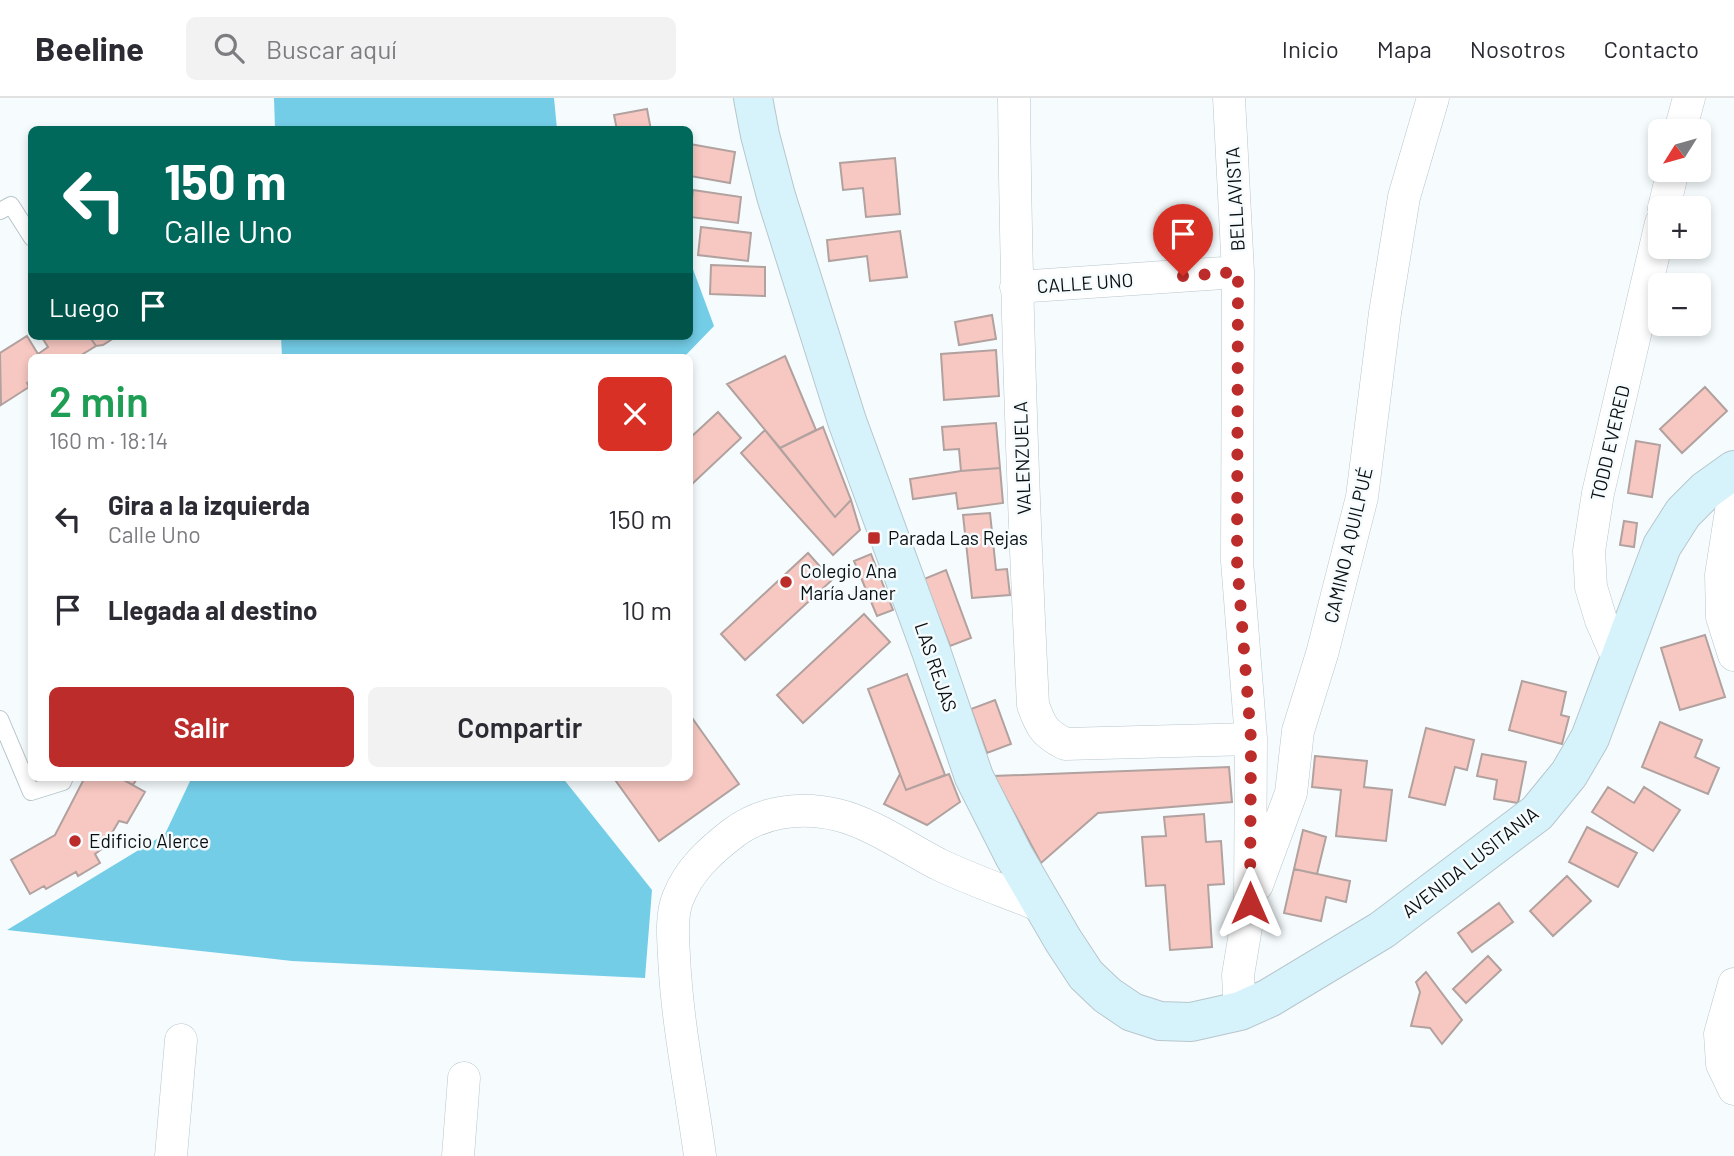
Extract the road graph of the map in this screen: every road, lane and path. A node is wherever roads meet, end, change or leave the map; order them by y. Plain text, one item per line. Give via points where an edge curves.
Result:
1 (753, 98) edge
2 (1014, 98) edge
3 (1229, 98) edge
4 (1433, 98) edge
5 (1689, 98) edge
6 (1683, 119) edge
7 (0, 211) edge
8 (28, 232) edge
9 (1653, 259) edge
10 (1238, 272) junction
11 (1016, 287) junction
12 (1734, 470) edge
13 (1734, 492) edge
14 (1734, 655) edge
15 (1619, 662) junction
16 (0, 719) edge
17 (1251, 739) junction
18 (63, 781) edge
19 (1250, 903) junction
20 (1041, 906) junction
21 (1734, 984) edge
22 (1240, 1012) junction
23 (181, 1040) dead end
24 (464, 1078) dead end
25 (1734, 1089) edge
26 (171, 1156) edge
27 (458, 1156) edge
28 (700, 1156) edge

1 - 20 street, LAS REJAS via 776,196 851,434 974,777
2 - 11 street, VALENZUELA
3 - 10 street, BELLAVISTA
4 - 19 street, CAMINO A QUILPUÉ via 1404,197 1362,497 1298,731 1291,793
5 - 6 street
7 - 8 lane via 11,205
9 - 15 street, TODD EVERED via 1598,493 1589,551 1591,587
10 - 11 street, CALLE UNO
10 - 17 street, BELLAVISTA via 1237,561
11 - 17 street, VALENZUELA via 1033,705 1038,721 1049,736 1065,744
12 - 15 street, AVENIDA LUSITANIA via 1683,513 1662,546
13 - 14 street via 1721,575 1722,617
15 - 22 street, AVENIDA LUSITANIA via 1590,738 1569,774 1537,813 1382,930
16 - 18 lane via 31,792
17 - 19 street, BELLAVISTA
19 - 22 street, BELLAVISTA via 1238,975
20 - 22 street, LAS REJAS via 1086,975 1132,1012 1160,1021 1191,1022
20 - 28 street via 838,815 789,810 747,822 691,871 677,901 675,976
21 - 25 street via 1720,1034 1722,1064
23 - 26 street
24 - 27 street

